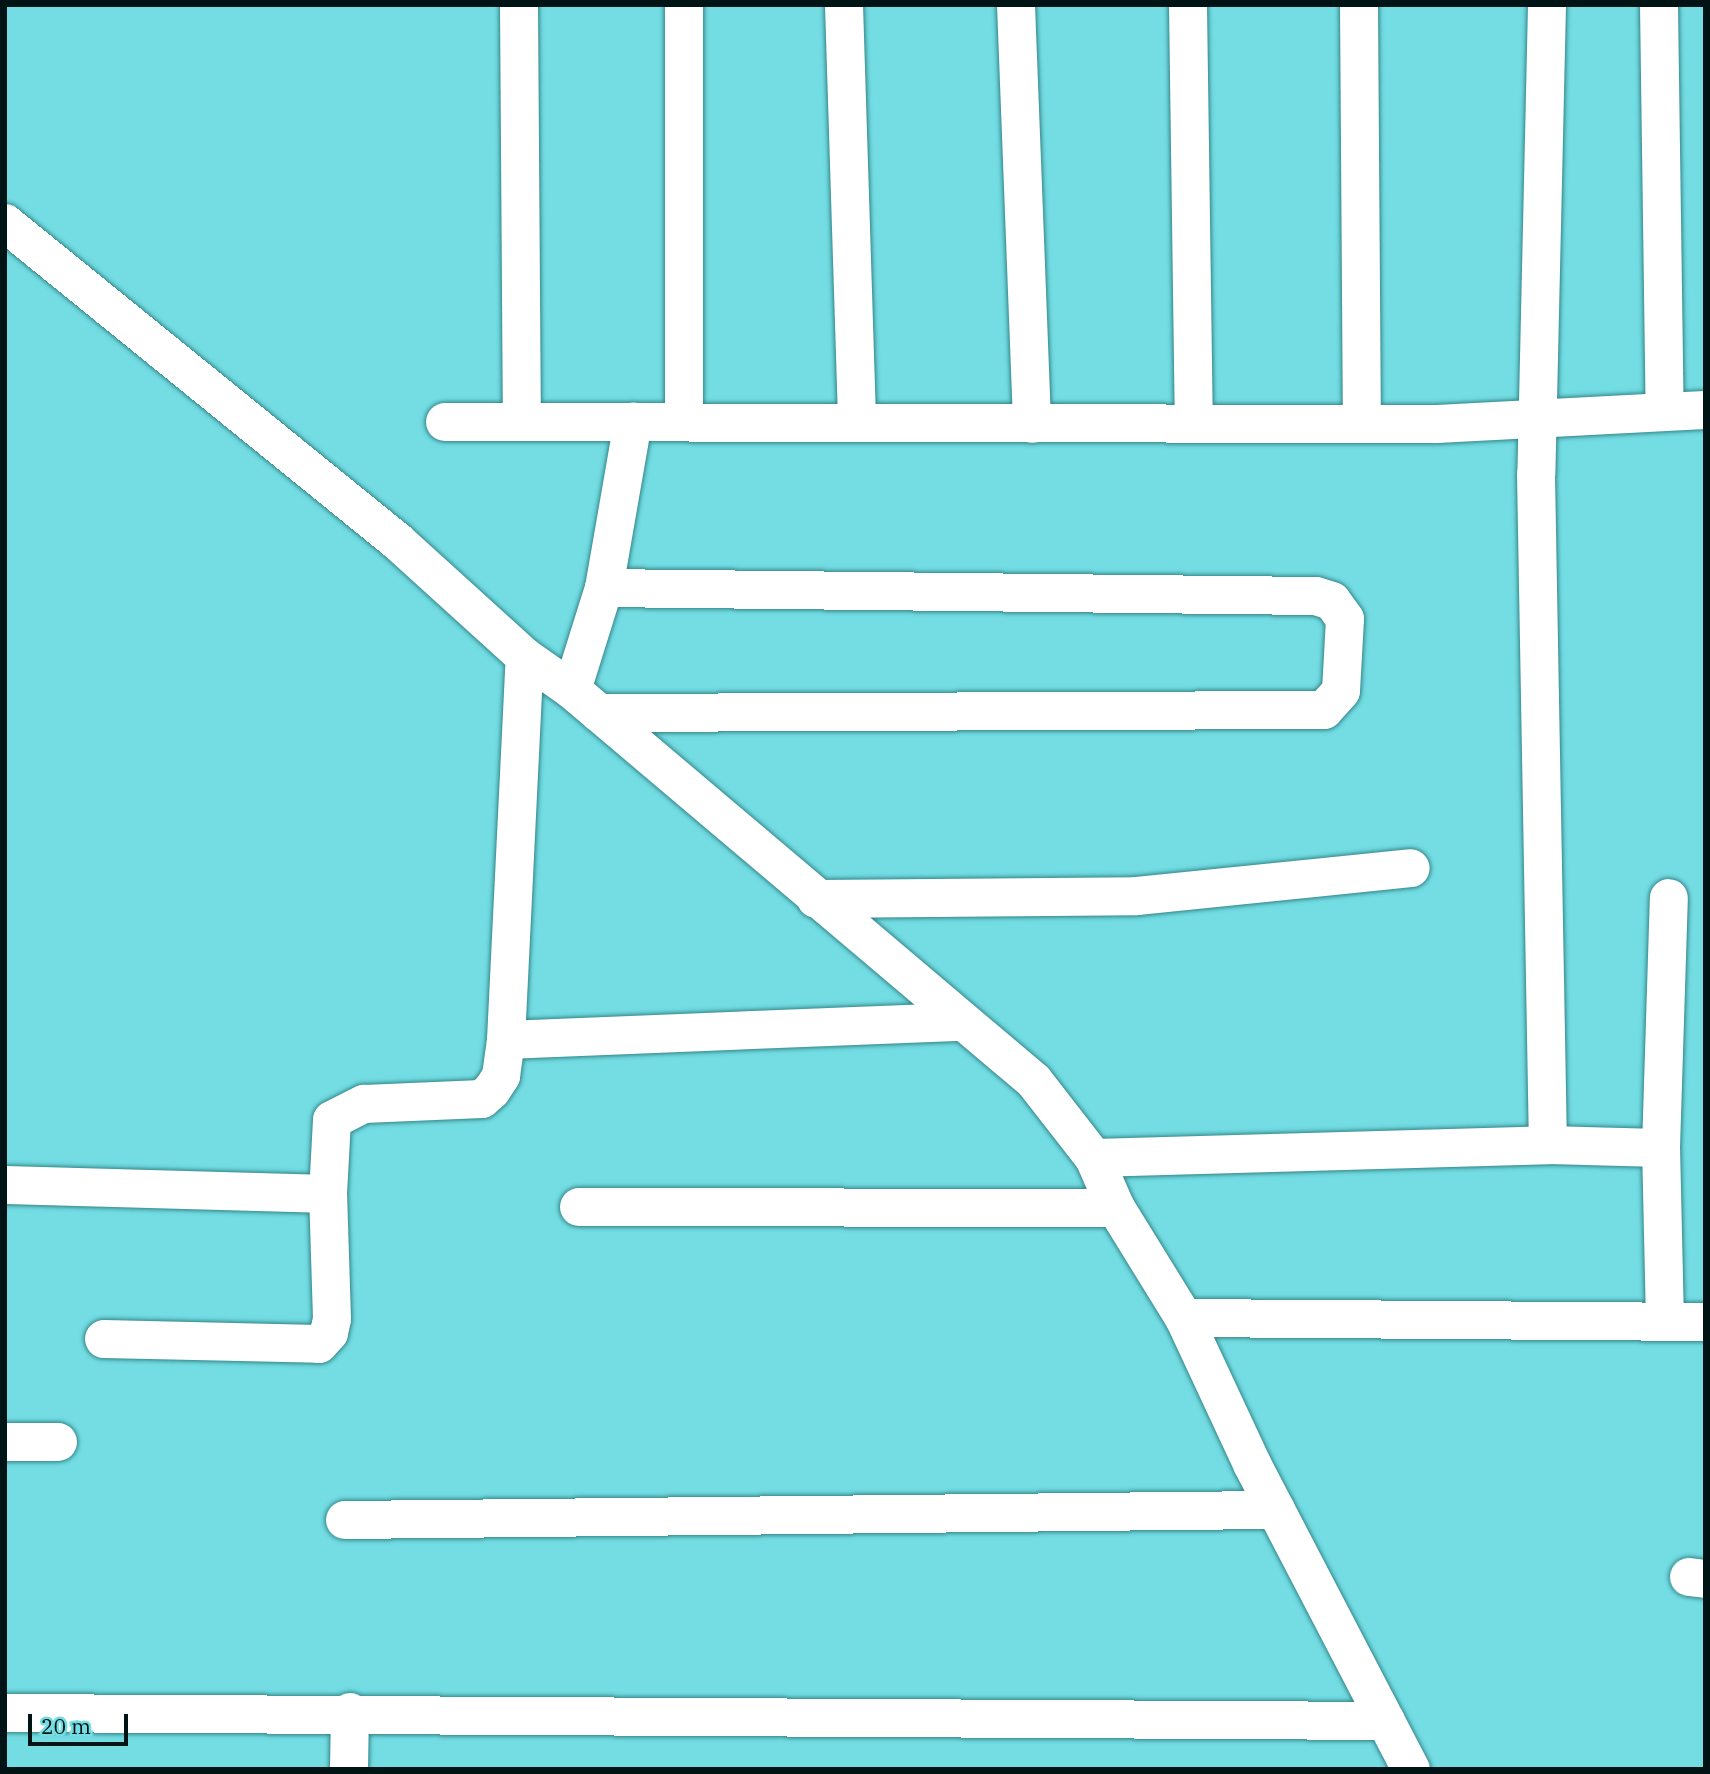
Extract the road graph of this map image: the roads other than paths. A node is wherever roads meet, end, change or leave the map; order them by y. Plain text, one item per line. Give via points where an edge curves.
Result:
1 (519, 5) edge
2 (684, 5) edge
3 (844, 5) edge
4 (1016, 5) edge
5 (1188, 5) edge
6 (1359, 5) edge
7 (1547, 5) edge
8 (1659, 5) edge
9 (11, 239) edge
10 (1665, 410) junction
11 (1705, 410) edge
12 (1537, 418) junction
13 (445, 422) dead end
14 (522, 422) junction
15 (634, 422) junction
16 (684, 422) junction
17 (857, 423) junction
18 (1032, 424) junction
19 (1194, 424) junction
20 (1362, 424) junction
21 (604, 588) junction
22 (524, 657) junction
23 (585, 702) junction
24 (1411, 868) dead end
25 (816, 898) junction
26 (1669, 898) dead end
27 (963, 1022) junction
28 (506, 1040) junction
29 (1548, 1145) junction
30 (1661, 1148) junction
31 (1094, 1158) junction
32 (5, 1185) edge
33 (328, 1195) junction
34 (579, 1207) dead end
35 (1116, 1208) junction
36 (1184, 1318) junction
37 (1665, 1322) junction
38 (1705, 1322) edge
39 (104, 1339) dead end
40 (5, 1442) edge
41 (58, 1442) dead end
42 (1276, 1510) junction
43 (345, 1520) dead end
44 (349, 1712) junction
45 (5, 1713) edge
46 (1386, 1721) junction
47 (349, 1769) edge
48 (1411, 1769) edge

1 - 14 street
2 - 16 street
3 - 17 street
4 - 18 street
5 - 19 street
6 - 20 street
7 - 12 street
8 - 10 street
9 - 22 street via 397,541
10 - 11 street
10 - 12 street
12 - 20 street
12 - 29 street
13 - 14 street
14 - 15 street
15 - 16 street
15 - 21 street
16 - 17 street
17 - 18 street
18 - 19 street
19 - 20 street
21 - 23 street
21 - 23 street via 1316,596 1332,601 1345,619 1341,691 1324,710
22 - 23 street
22 - 28 street
23 - 25 street
24 - 25 street via 1137,896
25 - 27 street
26 - 30 street
27 - 28 street
27 - 31 street via 1034,1081
28 - 33 street via 501,1076 482,1099 364,1104 332,1120
29 - 30 street
29 - 31 street
30 - 37 street
31 - 35 street
32 - 33 street
33 - 39 street via 332,1319 329,1333 319,1345
34 - 35 street
35 - 36 street
36 - 37 street
36 - 42 street
37 - 38 street
40 - 41 street
42 - 43 street
42 - 46 street
44 - 45 street
44 - 46 street
44 - 47 street
46 - 48 street

